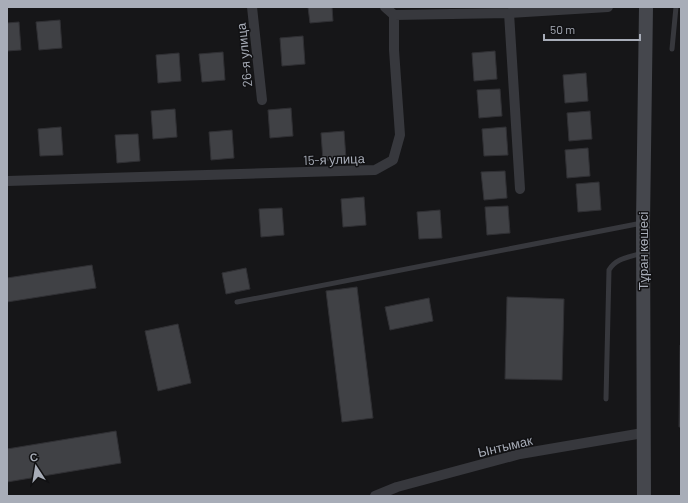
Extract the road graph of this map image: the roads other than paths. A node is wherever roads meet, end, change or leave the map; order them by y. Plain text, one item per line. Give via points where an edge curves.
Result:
1 (252, 7) edge
2 (385, 7) edge
3 (608, 7) edge
4 (646, 7) edge
5 (676, 7) edge
6 (509, 13) junction
7 (394, 15) junction
8 (672, 49) dead end
9 (262, 100) dead end
10 (7, 180) edge
11 (520, 189) dead end
12 (643, 223) junction
13 (643, 252) junction
14 (237, 302) dead end
15 (606, 399) dead end
16 (643, 433) junction
17 (398, 491) edge
18 (375, 496) edge
19 (644, 496) edge

1 - 9 street, 26-я улица
2 - 7 street
3 - 6 street
4 - 12 street, Тұран көшесі
5 - 8 lane
6 - 7 street
6 - 11 street
7 - 10 street, 15-я улица via 400,135 393,160 375,170
12 - 13 street, Тұран көшесі
12 - 14 lane
13 - 15 lane via 618,260 609,270
13 - 16 street, Тұран көшесі
16 - 17 street, Ынтымак via 520,454
16 - 19 street, Тұран көшесі
17 - 18 street, Ынтымак

